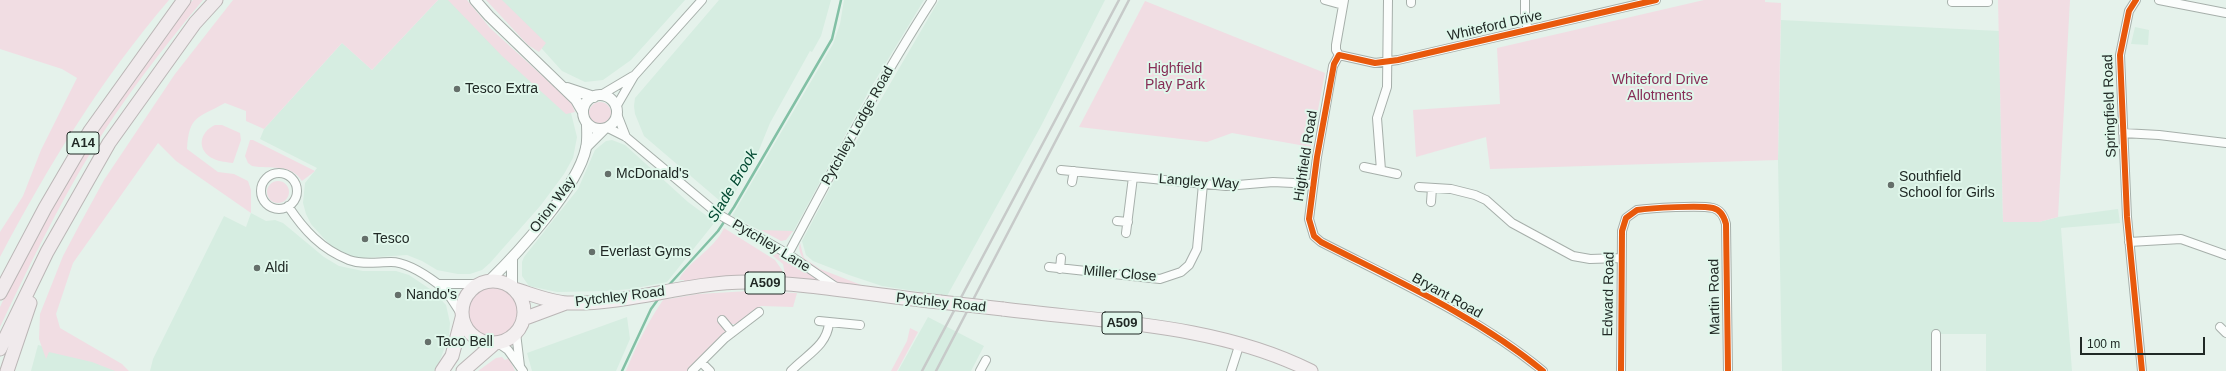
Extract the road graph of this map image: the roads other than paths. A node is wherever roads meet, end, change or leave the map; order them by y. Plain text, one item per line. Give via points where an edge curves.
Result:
1 (184, 0) edge
2 (216, 0) edge
3 (475, 0) edge
4 (702, 0) edge
5 (932, 0) edge
6 (1325, 0) edge
7 (1388, 0) edge
8 (1525, 0) edge
9 (1656, 0) edge
10 (2136, 0) edge
11 (2159, 0) edge
12 (1963, 1) edge
13 (1952, 2) dead end
14 (1988, 2) dead end
15 (1343, 3) edge
16 (2226, 13) edge
17 (1528, 30) junction
18 (1339, 55) junction
19 (1387, 62) junction
20 (634, 76) junction
21 (562, 85) junction
22 (598, 96) junction
23 (617, 110) junction
24 (583, 112) junction
25 (587, 123) junction
26 (606, 129) junction
27 (2123, 133) junction
28 (626, 138) junction
29 (2226, 143) edge
30 (586, 148) junction
31 (1364, 167) dead end
32 (1061, 170) dead end
33 (1381, 170) junction
34 (1074, 171) junction
35 (1397, 174) dead end
36 (1133, 177) junction
37 (1072, 182) dead end
38 (1203, 184) junction
39 (1314, 184) junction
40 (1419, 187) dead end
41 (1432, 188) junction
42 (1431, 202) dead end
43 (288, 206) junction
44 (1117, 222) dead end
45 (1128, 222) junction
46 (1726, 224) joint
47 (1126, 233) dead end
48 (2129, 242) junction
49 (1335, 249) joint
50 (47, 252) junction
51 (788, 254) junction
52 (2226, 255) edge
53 (1061, 258) dead end
54 (1621, 258) junction
55 (512, 259) junction
56 (1049, 268) dead end
57 (1060, 268) junction
58 (484, 282) junction
59 (438, 284) junction
60 (513, 288) junction
61 (842, 291) junction
62 (1, 292) edge
63 (566, 303) junction
64 (759, 312) dead end
65 (462, 317) junction
66 (524, 319) junction
67 (722, 320) dead end
68 (819, 321) dead end
69 (829, 323) junction
70 (860, 324) dead end
71 (2220, 326) dead end
72 (732, 332) junction
73 (516, 333) junction
74 (2226, 333) edge
75 (1936, 334) dead end
76 (496, 343) junction
77 (1240, 343) junction
78 (0, 349) edge
79 (986, 360) dead end
80 (701, 362) junction
81 (522, 368) edge
82 (7, 371) edge
83 (442, 371) edge
84 (463, 371) edge
85 (692, 371) edge
86 (710, 371) edge
87 (791, 371) edge
88 (980, 371) edge
89 (1231, 371) edge
90 (1311, 371) edge
91 (1543, 371) edge
92 (1621, 371) edge
93 (1728, 371) edge
94 (1936, 371) edge
95 (2142, 371) edge

1 - 62 highway, A14 via 90,131 45,208
2 - 50 highway, A14 via 195,23 109,143
3 - 21 street
4 - 20 street
5 - 51 street, Pytchley Lodge Road via 881,83
6 - 15 street
7 - 19 street
8 - 17 street
9 - 17 street, Whiteford Drive
10 - 27 street, Springfield Road via 2129,11 2120,47
11 - 16 street
12 - 13 street
12 - 14 street
15 - 18 street, Highfield Road via 1336,45
17 - 19 street, Whiteford Drive
18 - 19 street, Whiteford Drive via 1366,62
18 - 39 street, Highfield Road via 1330,80
19 - 33 street via 1387,87 1377,118
20 - 22 street
20 - 23 street
21 - 22 street via 580,94
21 - 24 street
22 - 23 street via 608,97
22 - 24 street via 587,102
23 - 26 street via 613,124
23 - 28 street, Pytchley Lane
24 - 25 street
25 - 26 street via 597,130
25 - 30 street, Orion Way
26 - 28 street, Pytchley Lane
26 - 30 street, Orion Way
27 - 29 street
27 - 48 street, Springfield Road
28 - 51 street, Pytchley Lane via 718,214
30 - 55 street, Orion Way via 578,172 551,211
31 - 33 street
32 - 34 street, Langley Way
33 - 35 street
34 - 36 street, Langley Way
34 - 37 street
36 - 38 street, Langley Way
36 - 45 street
38 - 39 street, Langley Way via 1237,187 1273,182
38 - 57 street, Miller Close via 1197,249 1189,265 1180,272 1160,279
39 - 49 street, Highfield Road via 1310,229 1321,242
40 - 41 street
41 - 42 street
41 - 54 street via 1462,190 1486,200 1512,223 1573,256 1590,259
43 - 43 street via 272,207 264,201 262,186 268,176 281,173 292,179 296,193
43 - 59 street via 322,247 360,263 393,262 405,265
44 - 45 street
45 - 47 street
46 - 54 street, Edward Road via 1724,216 1713,208 1632,212 1623,225
46 - 93 street, Martin Road
48 - 52 street via 2180,239
48 - 95 street, Springfield Road
49 - 91 street, Bryant Road via 1485,330
50 - 78 highway, A14
50 - 82 highway
51 - 61 street, Pytchley Lane
53 - 57 street
54 - 92 street, Edward Road
55 - 58 street, Orion Way
55 - 60 street
56 - 57 street, Miller Close
58 - 59 street
58 - 60 main road, A509 via 505,283
58 - 65 main road via 468,294 462,308
59 - 65 street
60 - 63 main road, Pytchley Road / A509
60 - 66 main road via 523,303
61 - 63 main road, Pytchley Road / A509 via 746,282 686,288 598,302
61 - 77 main road, Pytchley Road / A509, bridge via 1154,327
63 - 66 main road, Pytchley Road / A509
64 - 72 street
65 - 76 main road via 466,328 474,337 483,342
65 - 83 main road via 452,356
66 - 73 main road
67 - 72 street
68 - 69 street
69 - 70 street
69 - 87 street via 821,345
71 - 74 street
72 - 80 street
73 - 76 main road via 508,340
73 - 81 street
75 - 94 street
76 - 81 street via 508,350
76 - 84 main road
77 - 89 street
77 - 90 main road, Pytchley Road / A509 via 1288,359
79 - 88 street
80 - 85 street
80 - 86 street

